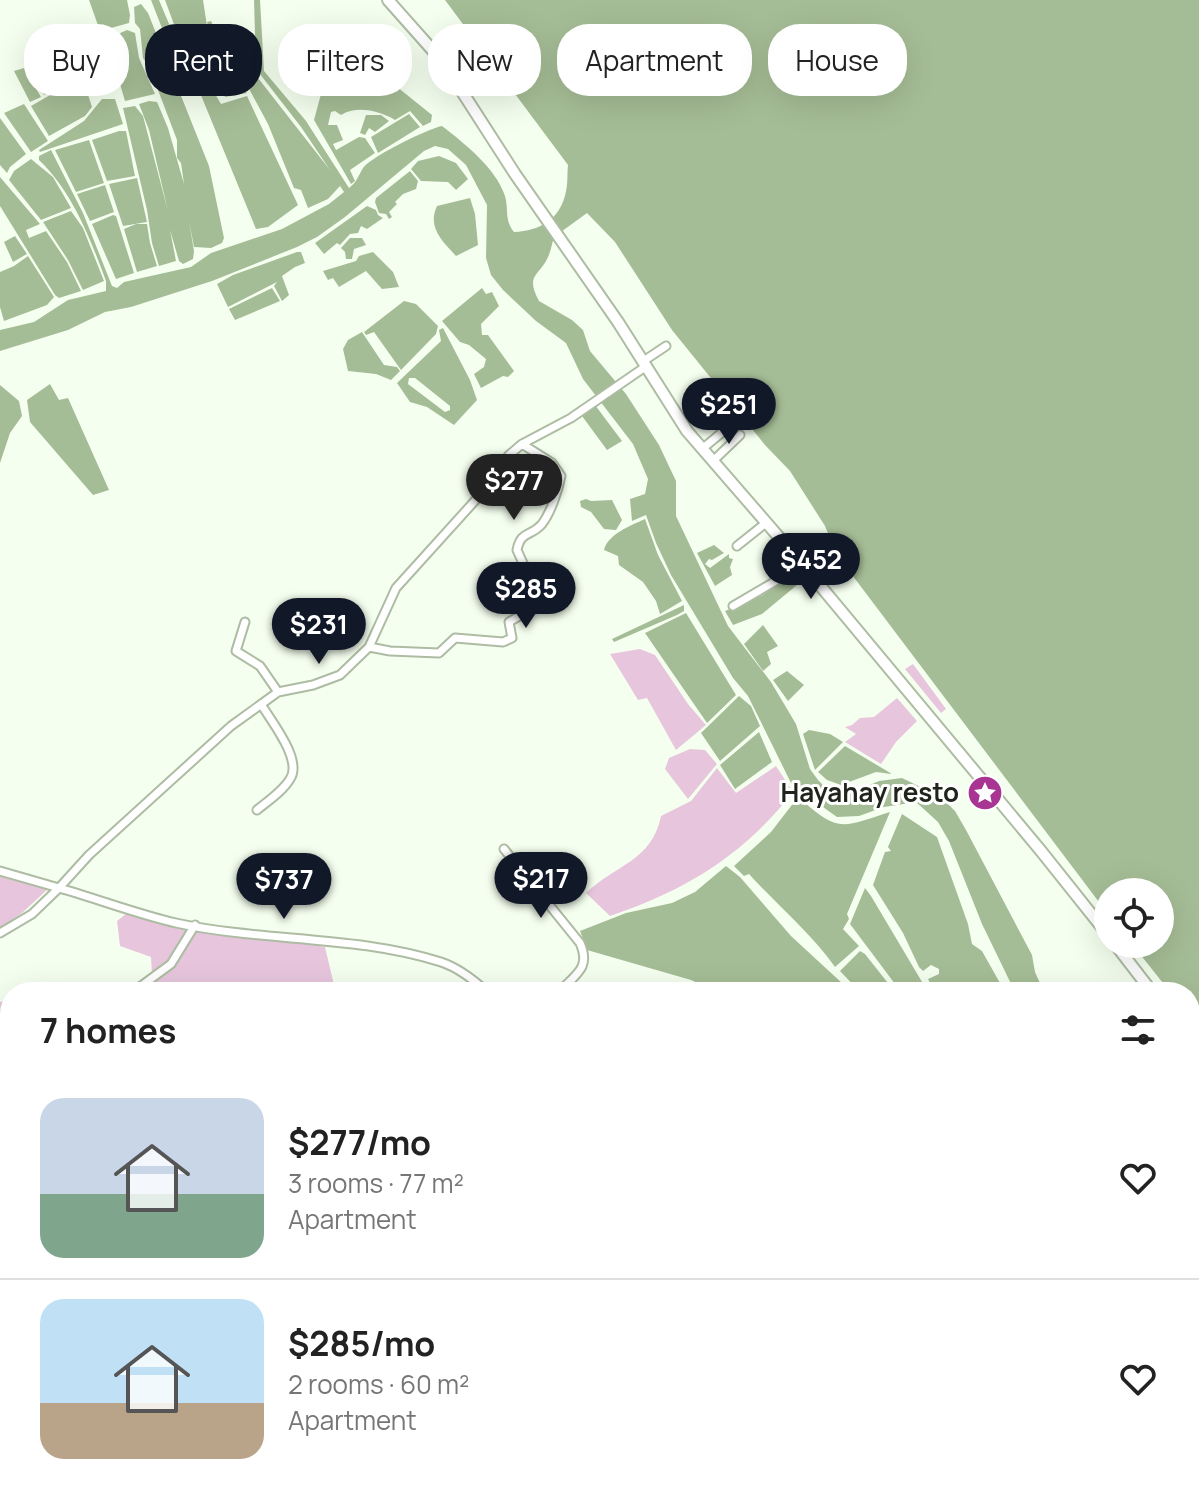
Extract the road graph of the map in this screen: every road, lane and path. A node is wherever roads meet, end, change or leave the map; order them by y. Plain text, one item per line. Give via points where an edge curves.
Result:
1 (388, 0) edge
2 (666, 346) dead end
3 (644, 365) junction
4 (737, 420) dead end
5 (740, 435) dead end
6 (522, 444) junction
7 (702, 449) junction
8 (713, 461) junction
9 (767, 522) junction
10 (737, 546) dead end
11 (803, 565) junction
12 (565, 589) dead end
13 (541, 603) junction
14 (733, 606) dead end
15 (245, 622) dead end
16 (369, 647) junction
17 (278, 692) junction
18 (261, 704) junction
19 (257, 810) dead end
20 (504, 849) dead end
21 (0, 871) edge
22 (59, 888) junction
23 (1094, 918) edge
24 (195, 925) junction
25 (0, 933) edge
26 (1126, 958) edge
27 (147, 982) edge
28 (476, 982) edge
29 (569, 982) edge
30 (1144, 982) edge

1 - 3 main road via 443,62
2 - 3 street
3 - 6 street via 571,418
3 - 7 main road
4 - 7 street
5 - 8 street
6 - 13 street via 552,463 561,476 545,519 524,534 517,550
6 - 16 street via 396,588
7 - 8 main road
8 - 9 main road
9 - 10 street
9 - 11 main road
11 - 14 street
11 - 23 main road
12 - 13 street
13 - 16 street via 509,622 512,638 503,642 455,638 439,653
15 - 17 street via 236,651 260,666
16 - 17 street via 340,675
17 - 18 street
18 - 19 street via 294,760 294,771
18 - 22 street via 89,855
20 - 29 street via 580,943 585,965
21 - 22 street
22 - 24 street
22 - 25 street via 32,914
24 - 27 street via 171,964
24 - 28 street via 347,943 443,962
26 - 30 main road

